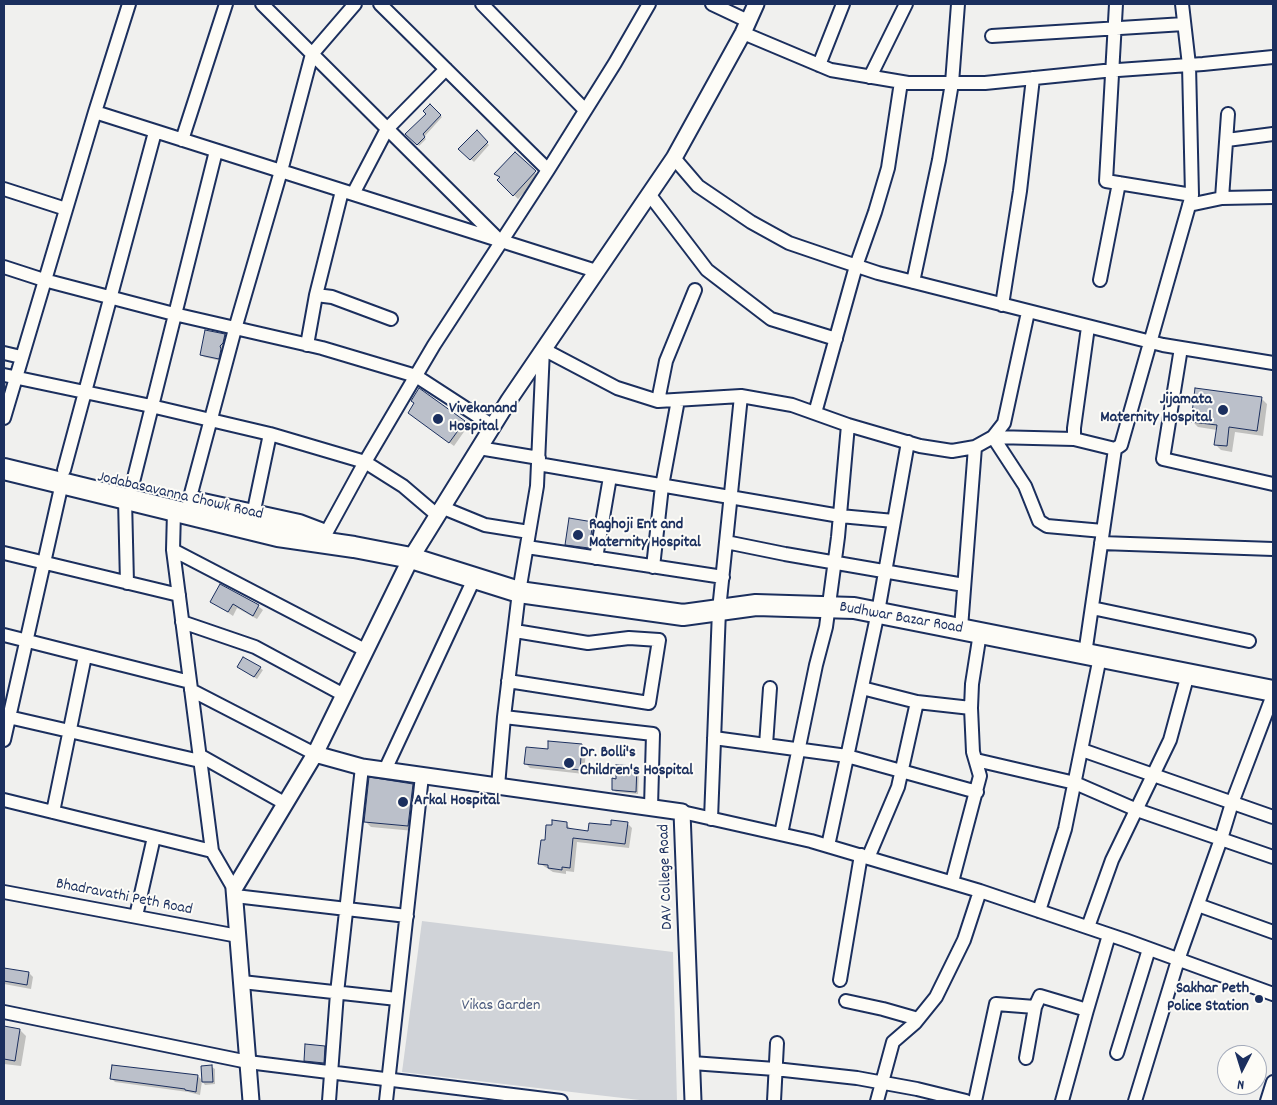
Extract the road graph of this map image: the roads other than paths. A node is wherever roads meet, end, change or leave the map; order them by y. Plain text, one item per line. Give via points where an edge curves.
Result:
1 (129, 4) edge
2 (226, 4) edge
3 (262, 4) edge
4 (355, 4) edge
5 (380, 4) edge
6 (482, 4) edge
7 (649, 4) edge
8 (712, 4) edge
9 (756, 4) edge
10 (843, 4) edge
11 (906, 4) edge
12 (958, 4) edge
13 (1116, 4) edge
14 (1182, 4) edge
15 (1184, 24) junction
16 (745, 27) junction
17 (1114, 28) junction
18 (992, 36) dead end
19 (312, 54) junction
20 (1273, 57) edge
21 (819, 65) junction
22 (1189, 65) junction
23 (446, 69) junction
24 (1111, 70) junction
25 (870, 77) junction
26 (1034, 78) junction
27 (901, 82) junction
28 (952, 83) junction
29 (586, 110) junction
30 (95, 112) junction
31 (1228, 114) dead end
32 (387, 129) junction
33 (155, 132) junction
34 (1273, 134) edge
35 (182, 140) junction
36 (1226, 140) junction
37 (216, 151) junction
38 (674, 158) junction
39 (548, 170) junction
40 (281, 171) junction
41 (1119, 183) junction
42 (4, 189) edge
43 (348, 192) junction
44 (649, 194) junction
45 (1273, 197) edge
46 (1222, 198) junction
47 (1191, 200) junction
48 (66, 209) junction
49 (500, 241) junction
50 (856, 266) junction
51 (4, 267) edge
52 (596, 271) junction
53 (44, 280) junction
54 (1100, 280) dead end
55 (913, 282) junction
56 (695, 290) dead end
57 (316, 295) junction
58 (111, 298) junction
59 (1002, 305) junction
60 (1028, 312) junction
61 (174, 314) junction
62 (391, 319) dead end
63 (1088, 326) junction
64 (235, 329) junction
65 (836, 339) junction
66 (1151, 342) junction
67 (307, 345) junction
68 (1181, 348) junction
69 (543, 349) junction
70 (4, 353) edge
71 (21, 357) junction
72 (1273, 363) edge
73 (10, 376) edge
74 (416, 376) junction
75 (86, 392) junction
76 (741, 396) junction
77 (678, 400) junction
78 (658, 401) junction
79 (151, 406) junction
80 (815, 413) junction
81 (4, 418) edge
82 (211, 420) junction
83 (848, 425) junction
84 (493, 426) junction
85 (270, 434) junction
86 (993, 437) junction
87 (1074, 439) junction
88 (908, 442) junction
89 (975, 446) junction
90 (479, 448) junction
91 (1115, 449) junction
92 (4, 456) edge
93 (538, 461) junction
94 (365, 462) junction
95 (4, 469) edge
96 (63, 476) junction
97 (610, 477) junction
98 (1273, 484) edge
99 (662, 486) junction
100 (128, 492) junction
101 (730, 498) junction
102 (181, 506) junction
103 (439, 511) junction
104 (253, 515) junction
105 (840, 516) junction
106 (894, 522) junction
107 (529, 532) junction
108 (325, 535) junction
109 (1102, 537) junction
110 (726, 542) junction
111 (354, 547) junction
112 (527, 547) junction
113 (1273, 549) edge
114 (174, 550) junction
115 (4, 553) edge
116 (411, 558) junction
117 (596, 558) junction
118 (834, 562) junction
119 (44, 563) junction
120 (653, 566) junction
121 (885, 571) junction
122 (723, 577) junction
123 (474, 579) junction
124 (127, 583) junction
125 (964, 585) junction
126 (519, 592) junction
127 (179, 596) junction
128 (828, 607) junction
129 (1092, 608) junction
130 (718, 610) junction
131 (878, 612) junction
132 (182, 622) junction
133 (515, 631) junction
134 (970, 631) junction
135 (4, 636) edge
136 (26, 641) junction
137 (1249, 641) dead end
138 (365, 650) junction
139 (1093, 655) junction
140 (85, 656) junction
141 (1188, 674) junction
142 (508, 681) junction
143 (190, 686) junction
144 (770, 688) dead end
145 (862, 688) junction
146 (1273, 693) edge
147 (344, 695) junction
148 (917, 702) junction
149 (971, 708) junction
150 (6, 717) edge
151 (504, 717) junction
152 (70, 731) junction
153 (714, 738) junction
154 (4, 740) edge
155 (766, 745) junction
156 (798, 750) junction
157 (1082, 750) junction
158 (315, 754) junction
159 (847, 756) junction
160 (199, 758) junction
161 (976, 760) junction
162 (362, 767) junction
163 (385, 770) junction
164 (901, 771) junction
165 (1153, 775) junction
166 (422, 776) junction
167 (1075, 783) junction
168 (498, 786) junction
169 (977, 792) junction
170 (4, 800) edge
171 (1232, 803) junction
172 (286, 804) junction
173 (651, 807) junction
174 (1137, 810) junction
175 (53, 812) junction
176 (682, 812) junction
177 (1273, 817) edge
178 (712, 818) junction
179 (781, 834) junction
180 (154, 837) junction
181 (1221, 839) junction
182 (828, 846) junction
183 (212, 851) junction
184 (865, 856) junction
185 (1273, 857) edge
186 (952, 882) junction
187 (980, 891) junction
188 (4, 892) edge
189 (234, 893) junction
190 (1198, 905) junction
191 (346, 909) junction
192 (1039, 911) junction
193 (136, 916) junction
194 (407, 916) junction
195 (1088, 927) junction
196 (1273, 932) edge
197 (1108, 935) junction
198 (238, 936) junction
199 (1149, 950) junction
200 (1178, 960) junction
201 (840, 980) dead end
202 (242, 982) junction
203 (337, 993) junction
204 (1273, 994) edge
205 (397, 999) junction
206 (846, 1001) dead end
207 (1035, 1007) junction
208 (1087, 1010) junction
209 (4, 1012) edge
210 (918, 1019) junction
211 (777, 1043) dead end
212 (1117, 1053) dead end
213 (1026, 1058) dead end
214 (248, 1062) junction
215 (692, 1063) junction
216 (775, 1069) junction
217 (331, 1072) junction
218 (388, 1080) junction
219 (882, 1082) junction
220 (1273, 1082) edge
221 (502, 1098) edge
222 (251, 1101) edge
223 (330, 1101) edge
224 (386, 1101) edge
225 (555, 1101) edge
226 (693, 1101) edge
227 (774, 1101) edge
228 (877, 1101) edge
229 (966, 1101) edge
230 (975, 1101) edge
231 (1062, 1101) edge
232 (1135, 1101) edge
233 (1267, 1101) edge

1 - 30 street
2 - 35 street
3 - 19 street
4 - 19 street
5 - 23 street
6 - 29 street
7 - 29 street
8 - 16 street
9 - 16 street
10 - 21 street
11 - 25 street
12 - 28 street
13 - 17 street
14 - 15 street
15 - 17 street
15 - 22 street
16 - 21 street
16 - 38 street
17 - 18 street
17 - 24 street
19 - 32 street
19 - 40 street
20 - 22 street
21 - 25 street
22 - 24 street
22 - 47 street
23 - 32 street
23 - 39 street
24 - 26 street
24 - 41 street via 1106,181
25 - 27 street
26 - 28 street
26 - 59 street
27 - 28 street
27 - 50 street via 888,168
28 - 55 street
29 - 39 street
30 - 33 street
30 - 48 street
31 - 36 street
32 - 43 street
32 - 49 street
33 - 35 street
33 - 58 street
34 - 36 street
35 - 37 street
36 - 46 street
37 - 40 street
37 - 61 street
38 - 44 street
38 - 50 street via 698,186 751,222 789,242
39 - 49 street
40 - 43 street
40 - 64 street
41 - 47 street
41 - 54 street
42 - 48 street
43 - 49 street
43 - 57 street
44 - 52 street
44 - 65 street via 707,270 771,319
45 - 46 street
46 - 47 street
47 - 66 street
48 - 53 street
49 - 52 street
49 - 74 street
50 - 55 street
50 - 65 street
51 - 53 street
52 - 69 street
53 - 58 street
53 - 71 street
55 - 59 street
56 - 78 street via 666,361
57 - 62 street via 332,297
57 - 67 street
58 - 61 street
58 - 75 street
59 - 60 street
60 - 63 street
60 - 86 street via 1004,423
61 - 64 street
61 - 79 street
63 - 66 street
63 - 87 street
64 - 67 street
64 - 82 street
65 - 80 street
66 - 68 street
66 - 91 street via 1121,444
67 - 74 street
68 - 72 street
68 - 98 street via 1163,459
69 - 78 street via 618,388
69 - 84 street
69 - 93 street
70 - 71 street
71 - 73 street
73 - 75 street
73 - 81 street
74 - 84 street
74 - 94 street
75 - 79 street
75 - 96 street
76 - 77 street
76 - 80 street via 792,405
76 - 101 street
77 - 78 street
77 - 99 street
79 - 82 street
79 - 100 street
80 - 83 street
82 - 85 street
82 - 102 street
83 - 88 street
83 - 105 street
84 - 90 street
85 - 94 street
85 - 104 street
86 - 87 street
86 - 89 street
86 - 109 street via 1025,486 1039,521 1047,526
87 - 91 street
88 - 89 street via 952,451
88 - 106 street
89 - 125 street
90 - 93 street
90 - 103 street
91 - 109 street
92 - 96 highway, Jodabasavanna Chowk Road
93 - 97 street
93 - 107 street
94 - 103 street
94 - 108 street
95 - 96 highway, Jodabasavanna Chowk Road
96 - 100 highway, Jodabasavanna Chowk Road
96 - 119 street
97 - 99 street
97 - 117 street
99 - 101 street
99 - 120 street
100 - 102 highway, Jodabasavanna Chowk Road
100 - 124 street
101 - 105 street
101 - 110 street
102 - 104 highway, Jodabasavanna Chowk Road
102 - 111 highway, Jodabasavanna Chowk Road via 278,536
102 - 114 street
103 - 107 street via 485,525
103 - 116 street
104 - 108 highway, Jodabasavanna Chowk Road via 299,525
105 - 106 street
105 - 118 street
106 - 121 street
107 - 112 street
108 - 111 highway, Jodabasavanna Chowk Road
109 - 113 street
109 - 129 street
110 - 118 street
110 - 122 street
111 - 116 highway, Jodabasavanna Chowk Road
112 - 117 street
112 - 126 street
114 - 127 street
114 - 138 street
115 - 119 street
116 - 123 highway, Budhwar Bazar Road
116 - 138 street
117 - 120 street
118 - 121 street
118 - 128 street
119 - 124 street
119 - 136 street
120 - 122 street
121 - 125 street
121 - 131 street
122 - 130 street
123 - 126 highway, Budhwar Bazar Road
123 - 163 street
124 - 127 street
125 - 134 street
126 - 130 highway, Budhwar Bazar Road via 683,615
126 - 133 street
127 - 132 street
128 - 130 highway, Budhwar Bazar Road via 756,605
128 - 131 highway, Budhwar Bazar Road
128 - 156 street
129 - 137 street
129 - 139 street
130 - 153 street
131 - 134 highway, Budhwar Bazar Road
131 - 145 street
132 - 143 street
132 - 147 street via 255,648
133 - 142 street
133 - 142 street via 588,642 629,638 659,640 649,703
134 - 139 highway, Budhwar Bazar Road
134 - 149 street
135 - 136 street
136 - 140 street
136 - 150 street
138 - 147 street
139 - 141 highway, Budhwar Bazar Road
139 - 157 street
140 - 143 street
140 - 152 street
141 - 146 highway, Budhwar Bazar Road
141 - 165 street via 1170,740
142 - 151 street
143 - 158 street
143 - 160 street
144 - 155 street
145 - 148 street
145 - 159 street
146 - 171 street
147 - 158 street
148 - 149 street
148 - 164 street
149 - 161 street
150 - 152 street
150 - 154 street
151 - 168 street
151 - 173 street via 653,734
152 - 160 street
152 - 175 street
153 - 155 street
153 - 178 street
155 - 156 street
156 - 159 street
156 - 179 street
157 - 165 street
157 - 167 street
158 - 162 street, DAV College Road
158 - 172 street
159 - 164 street
159 - 182 street
160 - 172 street
160 - 183 street
161 - 167 street
161 - 169 street via 980,776
162 - 163 street, DAV College Road
162 - 191 street
163 - 166 street, DAV College Road
164 - 169 street
164 - 184 street via 898,787
165 - 171 street
165 - 174 street
166 - 168 street, DAV College Road
166 - 194 street
167 - 174 street
167 - 192 street via 1066,829
168 - 173 street, DAV College Road
169 - 186 street
170 - 175 street
171 - 177 street
171 - 181 street
172 - 189 street
173 - 176 street, DAV College Road
174 - 181 street
174 - 195 street via 1112,860
175 - 180 street
176 - 178 street
176 - 215 street, DAV College Road
178 - 179 street
179 - 182 street
180 - 183 street
180 - 193 street
181 - 185 street
181 - 190 street
182 - 184 street
183 - 189 street
184 - 186 street
184 - 201 street
186 - 187 street
187 - 192 street
187 - 210 street via 964,940 936,997
188 - 193 street, Bhadravathi Peth Road
189 - 191 street
189 - 198 street
190 - 196 street
190 - 200 street
191 - 194 street
191 - 203 street
192 - 195 street
193 - 198 street, Bhadravathi Peth Road
194 - 205 street
195 - 197 street
197 - 199 street
197 - 208 street
198 - 202 street
199 - 200 street
199 - 212 street
200 - 204 street
200 - 232 street
202 - 203 street
202 - 214 street
203 - 205 street
203 - 217 street
205 - 218 street
206 - 210 street
207 - 208 street via 1040,996
207 - 213 street
207 - 230 street via 996,1004
208 - 231 street
209 - 214 street
210 - 219 street via 893,1042
211 - 216 street
214 - 217 street
214 - 222 street
215 - 216 street
215 - 226 street, DAV College Road
216 - 219 street
216 - 227 street
217 - 218 street
217 - 223 street
218 - 221 street
218 - 224 street
219 - 228 street
219 - 229 street
220 - 233 street
221 - 225 street

